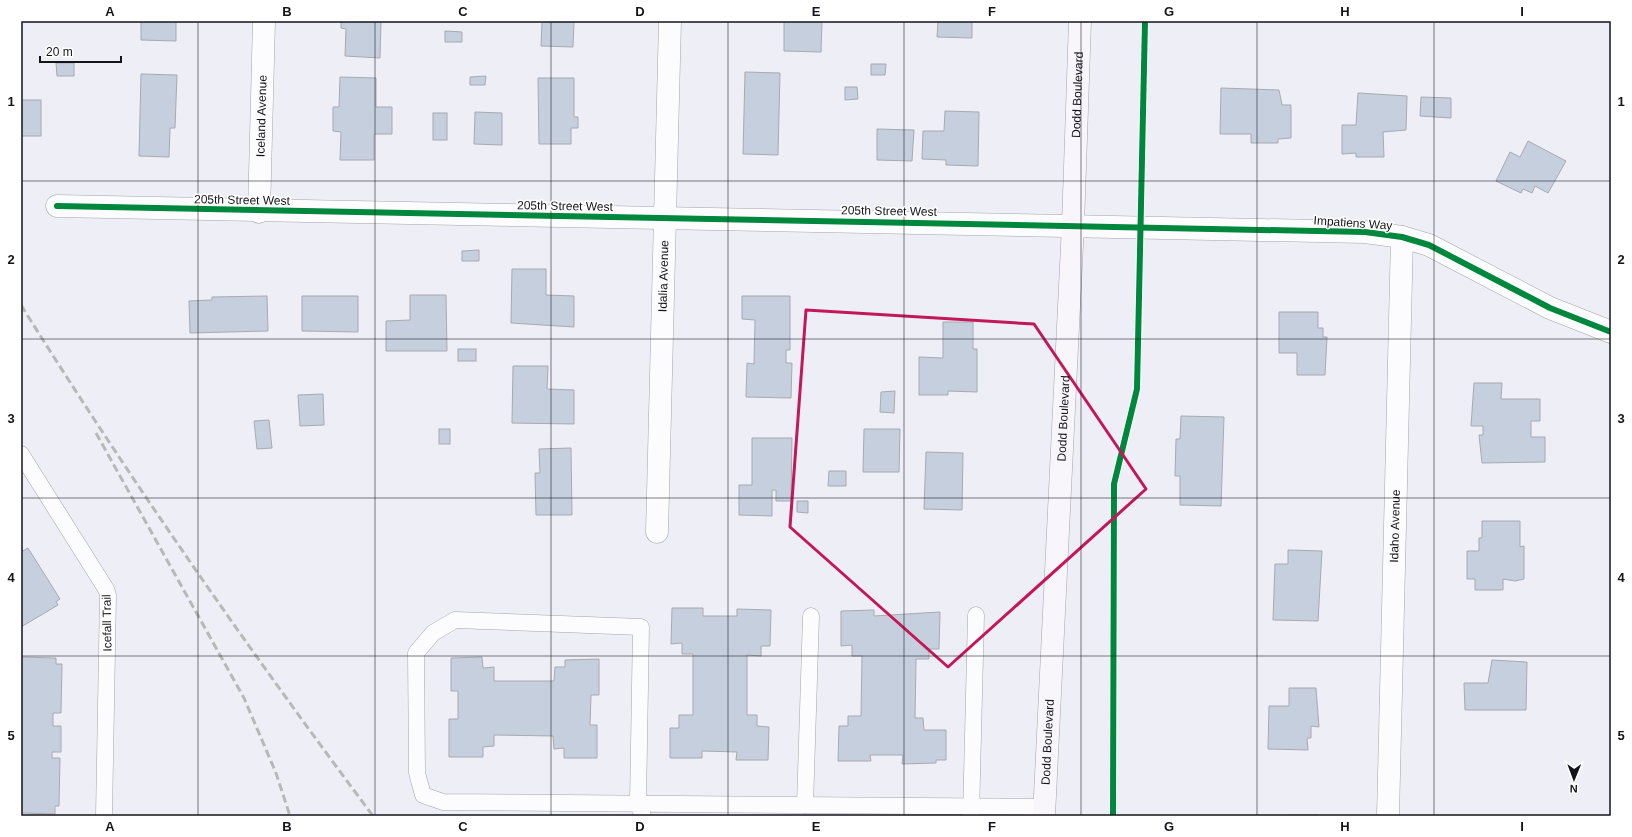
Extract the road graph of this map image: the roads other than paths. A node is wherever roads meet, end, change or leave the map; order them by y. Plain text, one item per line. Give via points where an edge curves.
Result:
1 (264, 21) edge
2 (670, 21) edge
3 (1080, 21) edge
4 (57, 206) dead end
5 (259, 212) junction
6 (665, 218) junction
7 (1073, 225) junction
8 (1402, 237) junction
9 (1611, 332) edge
10 (21, 454) edge
11 (657, 532) dead end
12 (976, 615) dead end
13 (811, 616) dead end
14 (805, 805) junction
15 (641, 810) edge
16 (971, 811) edge
17 (1044, 812) edge
18 (104, 816) edge
19 (1388, 816) edge

1 - 5 street, Iceland Avenue
2 - 6 street, Idalia Avenue
3 - 7 main road, Dodd Boulevard
4 - 5 street, 205th Street West
5 - 6 street, 205th Street West
6 - 7 street, 205th Street West
6 - 11 street, Idalia Avenue
7 - 8 street, Impatiens Way via 1365,232
7 - 17 main road, Dodd Boulevard
8 - 9 street, Impatiens Way via 1430,245 1550,308
8 - 19 street, Idaho Avenue
10 - 18 lane, Icefall Trail via 108,595
12 - 16 lane
13 - 14 lane
14 - 15 lane
14 - 16 lane
15 - 15 lane via 443,802 423,795 417,773 416,653 433,633 455,620 641,627
16 - 17 lane

